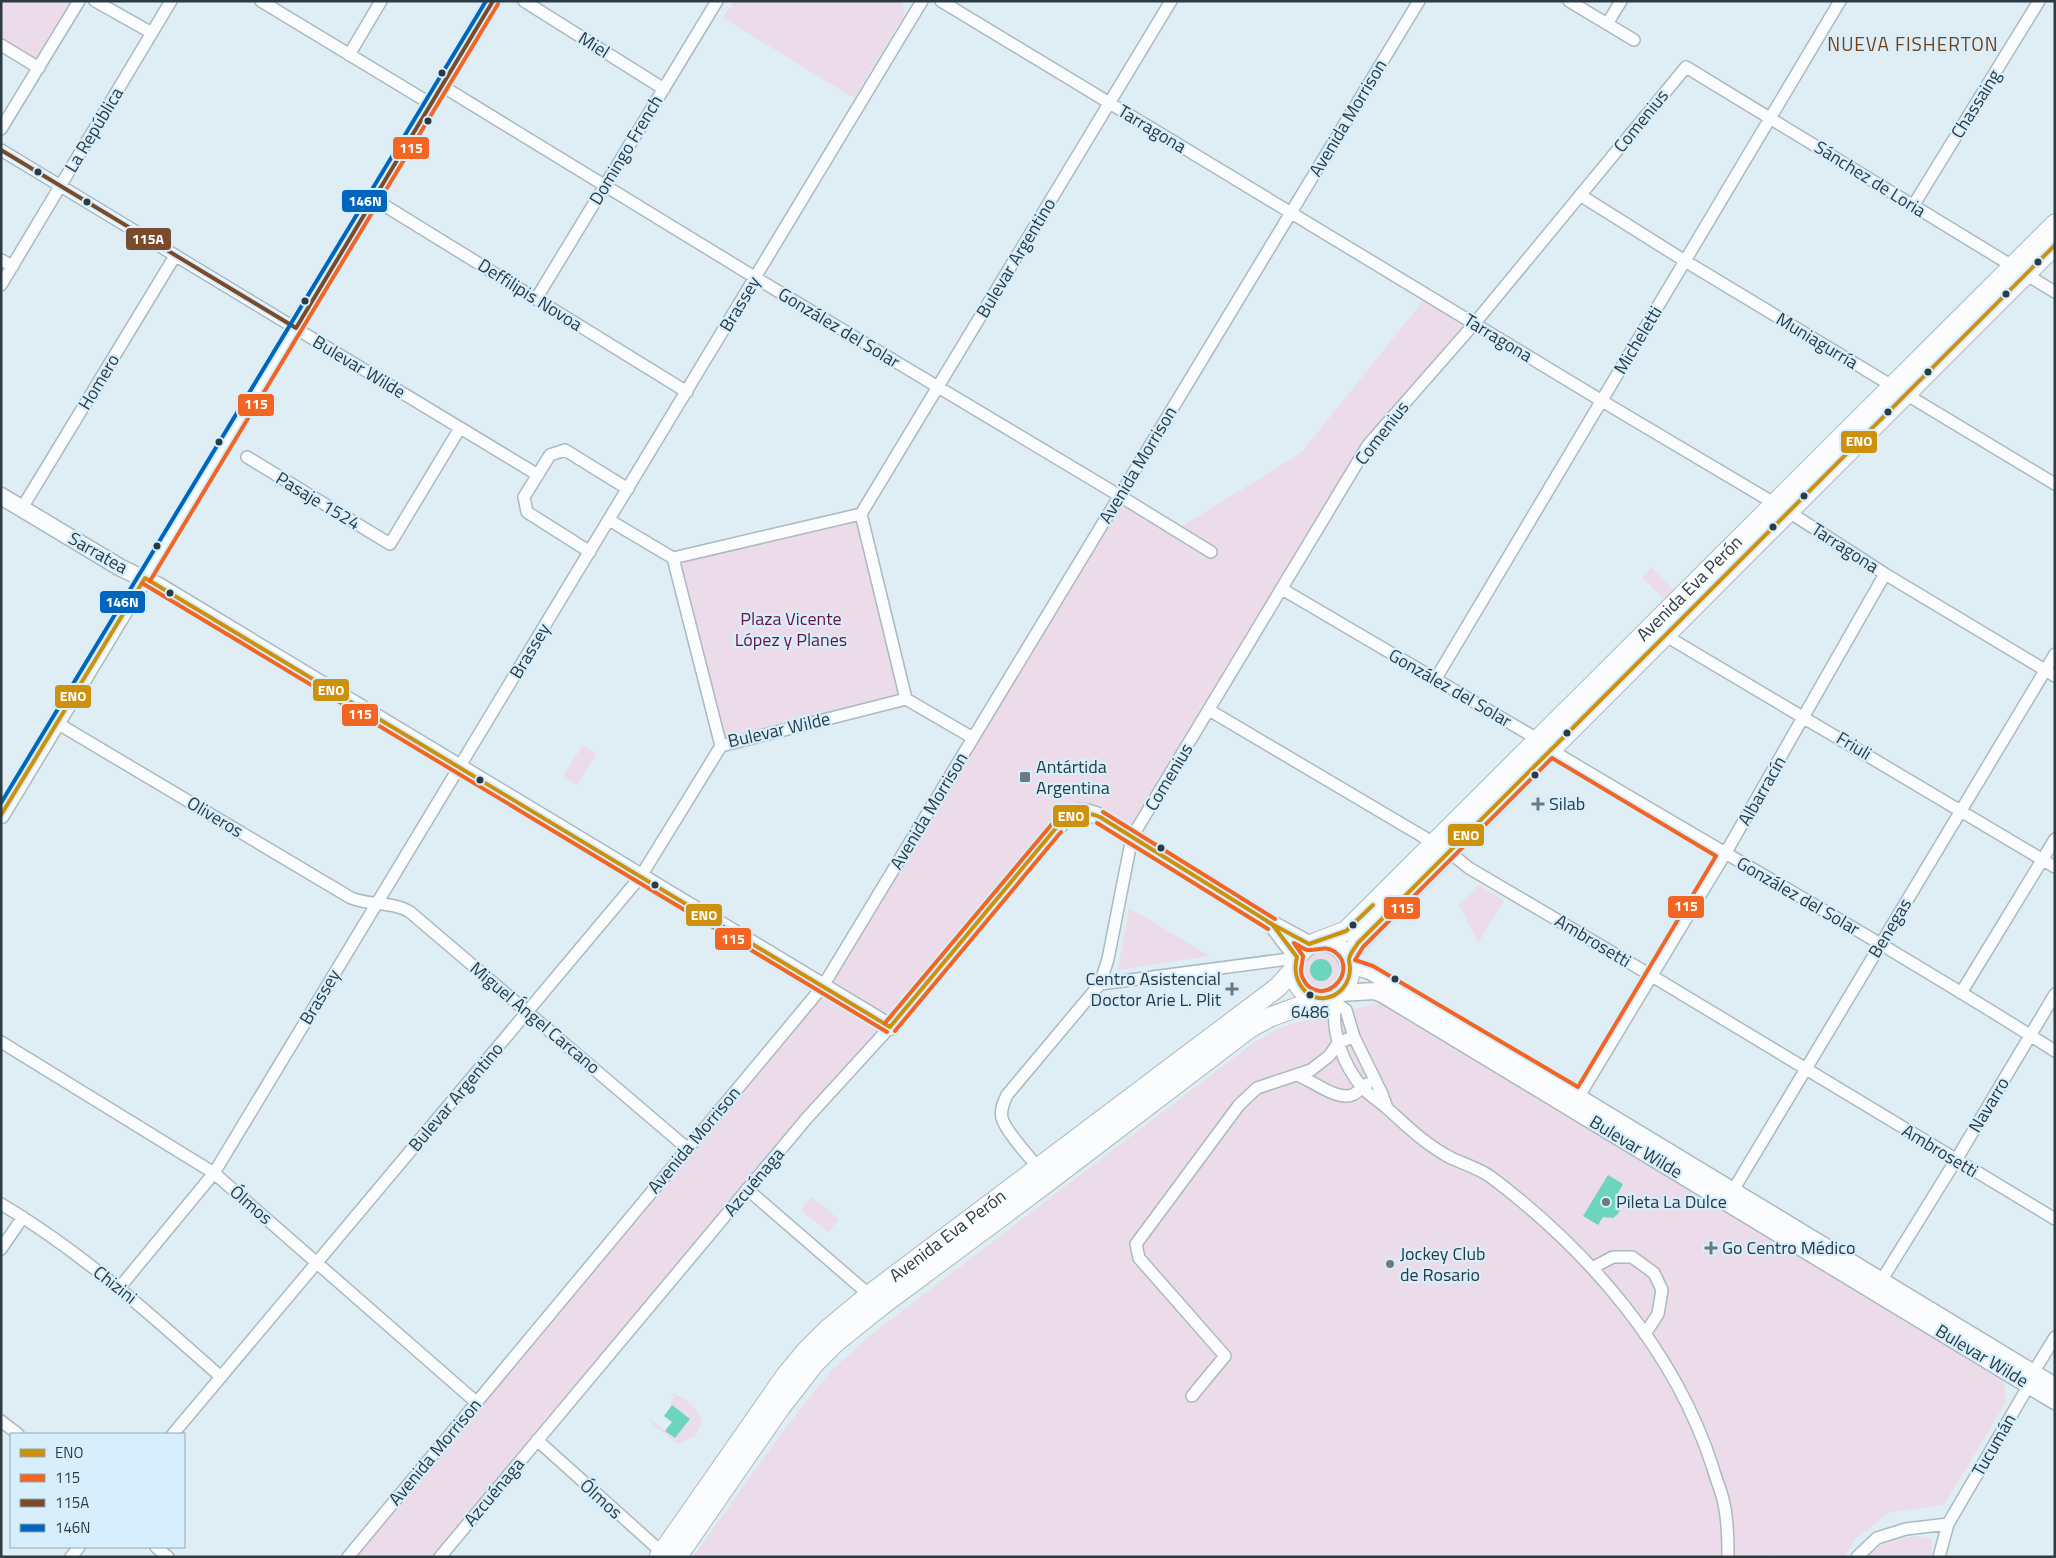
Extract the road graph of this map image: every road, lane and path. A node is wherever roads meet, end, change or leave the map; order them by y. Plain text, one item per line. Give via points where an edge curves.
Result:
1 (79, 1) edge
2 (95, 1) edge
3 (171, 1) edge
4 (261, 1) edge
5 (381, 1) edge
6 (493, 1) edge
7 (524, 1) edge
8 (717, 1) edge
9 (922, 1) edge
10 (941, 1) edge
11 (1171, 1) edge
12 (1419, 1) edge
13 (1569, 1) edge
14 (1621, 1) edge
15 (1840, 1) edge
16 (2039, 1) edge
17 (275, 5) edge
18 (1607, 24) junction
19 (152, 33) junction
20 (1634, 40) dead end
21 (1, 45) edge
22 (349, 55) junction
23 (1686, 66) joint
24 (39, 68) junction
25 (442, 86) junction
26 (664, 88) junction
27 (1109, 103) junction
28 (431, 104) junction
29 (1770, 118) junction
30 (1, 129) edge
31 (1, 150) edge
32 (605, 185) junction
33 (60, 187) junction
34 (1580, 195) junction
35 (374, 199) junction
36 (1913, 206) junction
37 (1291, 213) junction
38 (2055, 224) edge
39 (2055, 245) edge
40 (175, 256) junction
41 (1, 260) edge
42 (1685, 261) junction
43 (13, 266) junction
44 (2019, 271) junction
45 (756, 278) junction
46 (1, 285) edge
47 (2055, 292) edge
48 (536, 298) junction
49 (1474, 324) junction
50 (296, 328) junction
51 (938, 387) junction
52 (1899, 390) junction
53 (687, 392) junction
54 (1602, 401) junction
55 (460, 428) junction
56 (247, 458) dead end
57 (538, 475) junction
58 (2055, 484) edge
59 (628, 489) junction
60 (1, 496) edge
61 (1120, 496) junction
62 (22, 508) junction
63 (1782, 508) junction
64 (861, 514) junction
65 (609, 520) junction
66 (590, 552) junction
67 (1211, 552) dead end
68 (673, 558) junction
69 (1885, 574) junction
70 (145, 578) junction
71 (1282, 589) junction
72 (1658, 631) junction
73 (2055, 654) edge
74 (2050, 673) edge
75 (1435, 680) junction
76 (906, 699) junction
77 (1209, 710) junction
78 (1805, 717) junction
79 (57, 723) junction
80 (973, 738) junction
81 (1545, 745) junction
82 (721, 746) junction
83 (460, 767) junction
84 (1961, 810) junction
85 (1, 815) edge
86 (1132, 837) junction
87 (2055, 839) edge
88 (1442, 848) junction
89 (1725, 854) junction
90 (2042, 859) junction
91 (2055, 867) edge
92 (641, 876) junction
93 (376, 904) junction
94 (1881, 944) junction
95 (1302, 954) junction
96 (1349, 962) junction
97 (1652, 976) junction
98 (1100, 984) junction
99 (823, 986) junction
100 (1961, 993) junction
101 (2055, 994) edge
102 (1333, 997) junction
103 (527, 1011) junction
104 (890, 1026) junction
105 (2030, 1035) junction
106 (1354, 1037) junction
107 (1, 1042) edge
108 (1339, 1042) junction
109 (2055, 1051) edge
110 (1805, 1070) junction
111 (1297, 1075) junction
112 (1374, 1080) junction
113 (1362, 1087) junction
114 (1576, 1102) junction
115 (1387, 1108) junction
116 (688, 1149) junction
117 (1956, 1160) junction
118 (214, 1172) junction
119 (1044, 1175) junction
120 (748, 1189) junction
121 (1730, 1196) junction
122 (1, 1204) edge
123 (23, 1217) junction
124 (2055, 1219) edge
125 (1, 1249) edge
126 (317, 1263) junction
127 (1592, 1268) junction
128 (1878, 1286) junction
129 (120, 1287) junction
130 (875, 1300) junction
131 (1645, 1334) junction
132 (2055, 1337) edge
133 (222, 1377) junction
134 (2031, 1379) junction
135 (2055, 1386) edge
136 (1192, 1396) dead end
137 (2055, 1401) edge
138 (476, 1402) junction
139 (1, 1421) edge
140 (17, 1433) edge
141 (174, 1433) edge
142 (537, 1440) junction
143 (1948, 1524) junction
144 (157, 1548) edge
145 (666, 1556) edge
146 (168, 1557) edge
147 (348, 1557) edge
148 (440, 1557) edge
149 (1728, 1557) edge
150 (1857, 1557) edge
151 (1939, 1557) edge

1 - 24 street
2 - 19 street
3 - 19 street, La República
4 - 17 street
5 - 22 street
6 - 25 main road
7 - 26 street, Miel
8 - 26 street, Domingo French
9 - 45 street, Brassey
10 - 27 street, Tarragona
11 - 27 street, Bulevar Argentino
12 - 37 street, Avenida Morrison
13 - 18 street
14 - 18 street
15 - 29 street, Micheletti
16 - 36 street, Chassaing
17 - 22 street
18 - 20 street
19 - 33 street, La República
21 - 24 street
22 - 28 street
23 - 29 street, Sánchez de Loria
23 - 34 street, Comenius
24 - 30 street
25 - 28 main road
25 - 32 street, González del Solar
26 - 32 street, Domingo French
27 - 37 street, Tarragona
27 - 51 street, Bulevar Argentino
28 - 35 main road
29 - 36 street, Sánchez de Loria
29 - 42 street, Micheletti
31 - 33 street, Bulevar Wilde
32 - 45 street, González del Solar
32 - 48 street, Domingo French
33 - 40 street, Bulevar Wilde
33 - 43 street, La República
34 - 42 street, Muniagurría
34 - 49 street, Comenius
35 - 48 street, Deffilipis Novoa
35 - 50 main road
36 - 44 street, Sánchez de Loria
37 - 49 street, Tarragona
37 - 61 street, Avenida Morrison
38 - 44 main road, Avenida Eva Perón
39 - 44 main road, Avenida Eva Perón
40 - 50 street, Bulevar Wilde
40 - 62 street, Homero
41 - 43 street
42 - 52 street, Muniagurría
42 - 54 street, Micheletti
43 - 46 street, La República
44 - 47 street, Sánchez de Loria
44 - 52 main road, Avenida Eva Perón
45 - 51 street, González del Solar
45 - 53 street, Brassey
48 - 53 street, Deffilipis Novoa
49 - 54 street, Tarragona
49 - 71 street, Comenius via 1368,446
50 - 55 street, Bulevar Wilde
50 - 70 main road
51 - 61 street, González del Solar
51 - 64 street, Bulevar Argentino
52 - 58 street, Muniagurría
52 - 63 main road, Avenida Eva Perón
53 - 59 street, Brassey
54 - 63 street, Tarragona
54 - 75 street, Micheletti
55 - 56 street, Pasaje 1524 via 390,544
55 - 57 street, Bulevar Wilde
57 - 59 street via 550,455 565,450
57 - 66 street via 524,497 527,512
59 - 65 street, Brassey
60 - 62 main road, Sarratea
61 - 67 street, González del Solar
61 - 80 street, Avenida Morrison
62 - 70 main road, Sarratea via 121,568
63 - 69 street, Tarragona
63 - 72 main road, Avenida Eva Perón
64 - 68 street
64 - 76 street
65 - 66 street, Brassey
65 - 68 street
66 - 83 street, Brassey
68 - 82 street, Bulevar Wilde
69 - 74 street, Tarragona
69 - 78 street, Albarracín
70 - 79 main road
70 - 83 main road, Sarratea
71 - 75 street, González del Solar
71 - 77 street, Comenius
72 - 78 street, Friuli
72 - 81 main road, Avenida Eva Perón
73 - 74 street, Benegas
74 - 84 street, Benegas
75 - 81 street, González del Solar
76 - 80 street
76 - 82 street, Bulevar Wilde
77 - 86 street, Comenius
77 - 88 street, Ambrosetti
78 - 84 street, Friuli
78 - 89 street, Albarracín
79 - 85 main road
79 - 93 street, Oliveros via 351,898
80 - 99 street, Avenida Morrison
81 - 88 main road, Avenida Eva Perón
81 - 89 street, González del Solar
82 - 92 street, Bulevar Argentino
83 - 92 main road, Sarratea
83 - 93 street, Brassey
84 - 90 street, Friuli
84 - 94 street, Benegas
86 - 95 main road via 1272,924
86 - 98 street
86 - 104 main road, Azcuénaga via 1091,813 1074,812 1056,828
87 - 90 street
88 - 95 main road, Avenida Eva Perón via 1346,931
88 - 96 main road, Avenida Eva Perón via 1358,944
88 - 97 street, Ambrosetti via 1469,868
89 - 94 street, González del Solar
89 - 97 street, Albarracín
90 - 91 street, Friuli
90 - 100 street
92 - 99 main road, Sarratea
92 - 103 street, Bulevar Argentino
93 - 103 street, Miguel Ángel Carcano via 391,904 410,912
93 - 118 street, Brassey
94 - 100 street, González del Solar
94 - 110 street, Benegas
95 - 96 main road via 1326,942 1343,951
95 - 98 street
95 - 102 main road via 1295,977 1304,991 1312,996
95 - 119 main road, Avenida Eva Perón via 1278,987
96 - 102 main road via 1349,977
96 - 114 main road, Bulevar Wilde via 1370,970
97 - 110 street, Ambrosetti
97 - 114 street, Albarracín
98 - 119 street via 1007,1095 1002,1106 1006,1126
99 - 104 main road, Sarratea
99 - 116 street, Avenida Morrison
100 - 105 street, González del Solar
101 - 105 street, Navarro
102 - 106 street via 1346,1010
102 - 108 street
102 - 114 main road, Bulevar Wilde via 1375,991 1384,994
102 - 119 main road, Avenida Eva Perón via 1270,1017 1250,1028
103 - 116 street, Miguel Ángel Carcano
103 - 126 street, Bulevar Argentino
104 - 120 street, Azcuénaga
105 - 109 street, González del Solar
105 - 117 street, Navarro
106 - 108 street
106 - 112 street
107 - 118 street, Ólmos
108 - 111 street via 1323,1061
108 - 113 street via 1344,1058
110 - 117 street, Ambrosetti
110 - 121 street, Benegas
111 - 113 street via 1339,1096 1352,1096
111 - 136 street via 1256,1088 1238,1105 1136,1244 1139,1258 1225,1356
112 - 113 street
112 - 115 street
113 - 115 street
114 - 121 main road, Bulevar Wilde
115 - 127 street via 1428,1144 1490,1176
116 - 138 street, Avenida Morrison
117 - 124 street, Ambrosetti
117 - 128 street, Navarro
118 - 126 street, Ólmos
118 - 129 street, Brassey
119 - 130 main road, Avenida Eva Perón
120 - 130 street
120 - 142 street, Azcuénaga
121 - 128 main road, Bulevar Wilde
122 - 123 street, Chizini
123 - 125 street
123 - 129 street, Chizini
126 - 133 street, Bulevar Argentino
126 - 138 street, Ólmos
127 - 131 street
127 - 131 street via 1613,1257 1632,1257 1654,1273 1662,1290 1658,1314
128 - 134 main road, Bulevar Wilde
129 - 133 street, Chizini
130 - 145 main road, Avenida Eva Perón via 828,1329 786,1375
131 - 149 street via 1671,1372 1705,1444 1724,1504
132 - 134 street, Tucumán
133 - 141 street, Bulevar Argentino
134 - 135 main road, Bulevar Wilde
134 - 137 main road, Bulevar Wilde
134 - 143 street, Tucumán
138 - 147 street, Avenida Morrison
139 - 140 street
142 - 145 street, Ólmos
142 - 148 street, Azcuénaga
143 - 150 street via 1906,1529 1876,1538
143 - 151 street, Tucumán
144 - 146 street

